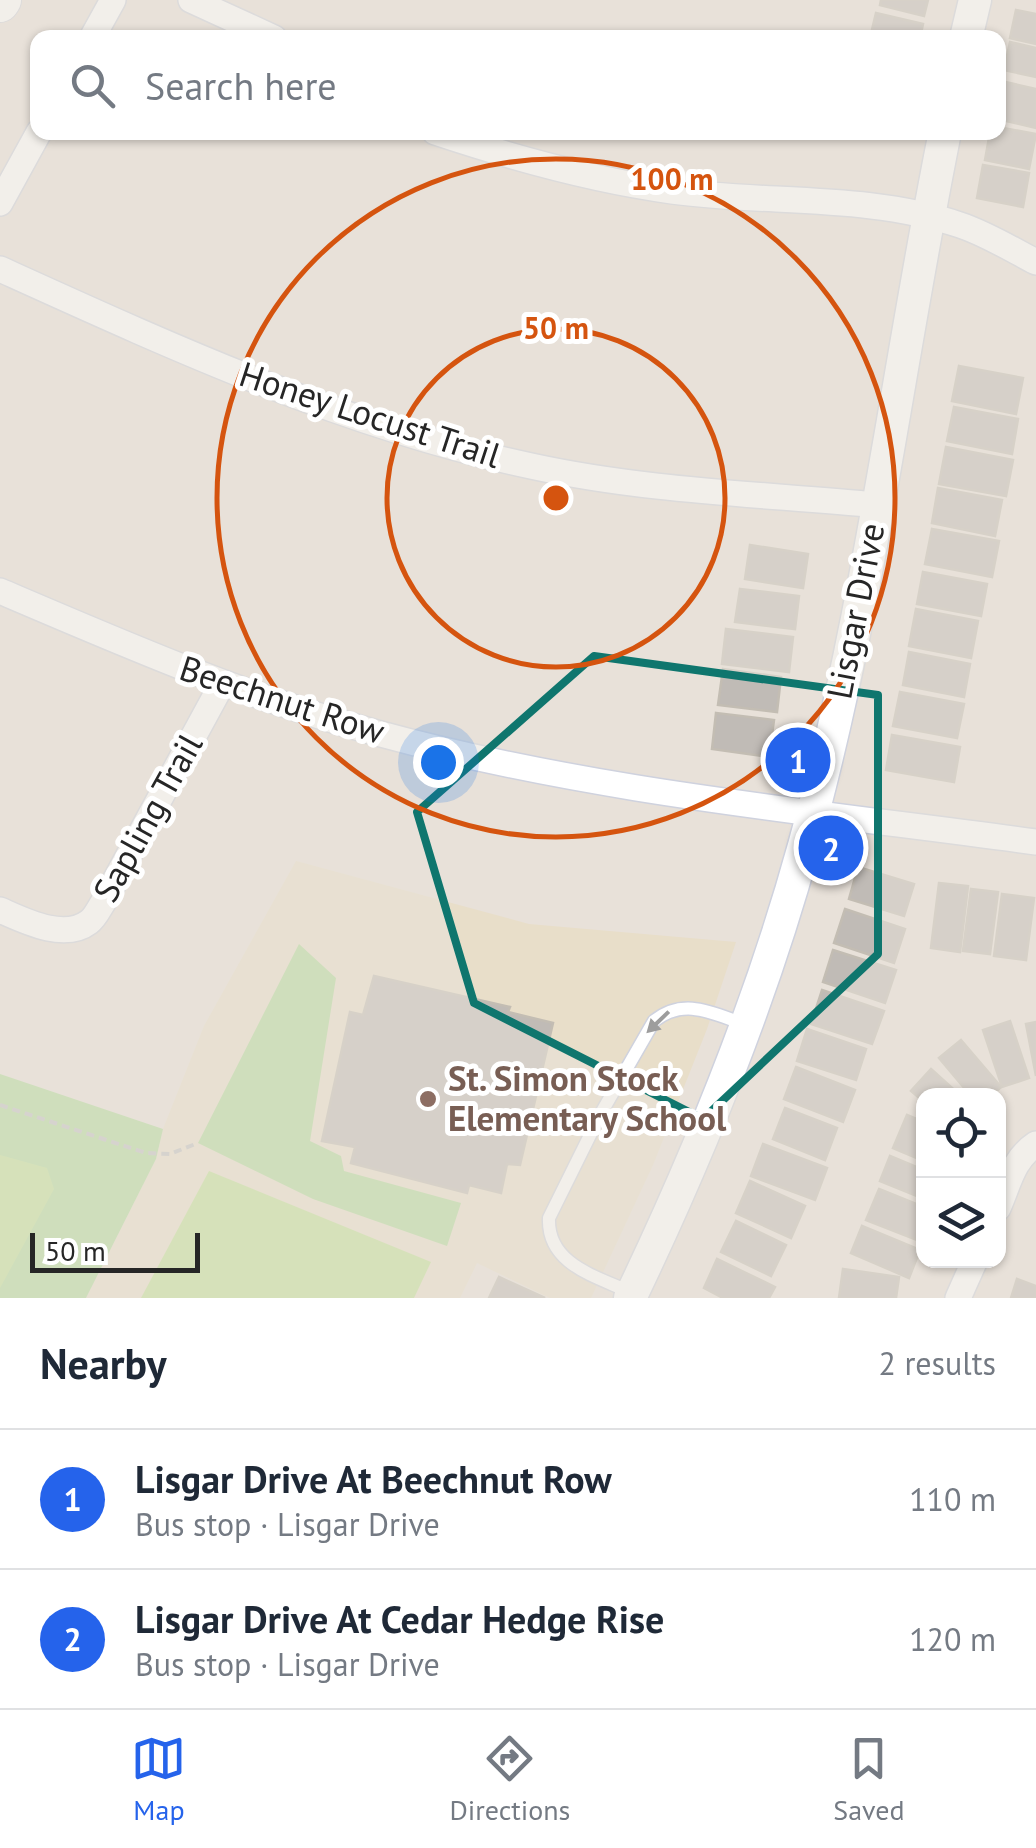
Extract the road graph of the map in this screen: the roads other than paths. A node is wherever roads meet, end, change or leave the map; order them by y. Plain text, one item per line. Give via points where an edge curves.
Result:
1 (112, 0) edge
2 (191, 0) edge
3 (976, 0) edge
4 (96, 30) edge
5 (257, 30) edge
6 (968, 30) edge
7 (35, 140) edge
8 (460, 140) edge
9 (943, 140) edge
10 (0, 203) edge
11 (928, 216) junction
12 (1036, 262) edge
13 (0, 269) edge
14 (877, 505) junction
15 (0, 591) edge
16 (222, 684) junction
17 (812, 813) junction
18 (1036, 842) edge
19 (0, 910) edge
20 (747, 1025) junction
21 (1036, 1144) edge
22 (1006, 1188) edge
23 (971, 1268) edge
24 (632, 1296) edge
25 (958, 1298) edge

1 - 4 street
2 - 5 street
3 - 6 street
7 - 10 street
8 - 11 street via 618,182
9 - 11 street, Lisgar Drive
11 - 12 street
11 - 14 street, Lisgar Drive
13 - 14 street, Honey Locust Trail via 304,400 453,448 620,482
14 - 17 street, Lisgar Drive
15 - 16 street, Beechnut Row
16 - 17 street, Beechnut Row via 502,764
16 - 19 street, Sapling Trail via 89,923 63,930
17 - 18 street, Beechnut Row
17 - 20 street, Lisgar Drive
20 - 24 street, Lisgar Drive
20 -> 24 lane via 687,1007 654,1021 550,1218 552,1244 566,1261
21 - 22 street via 1024,1152
23 - 25 street

